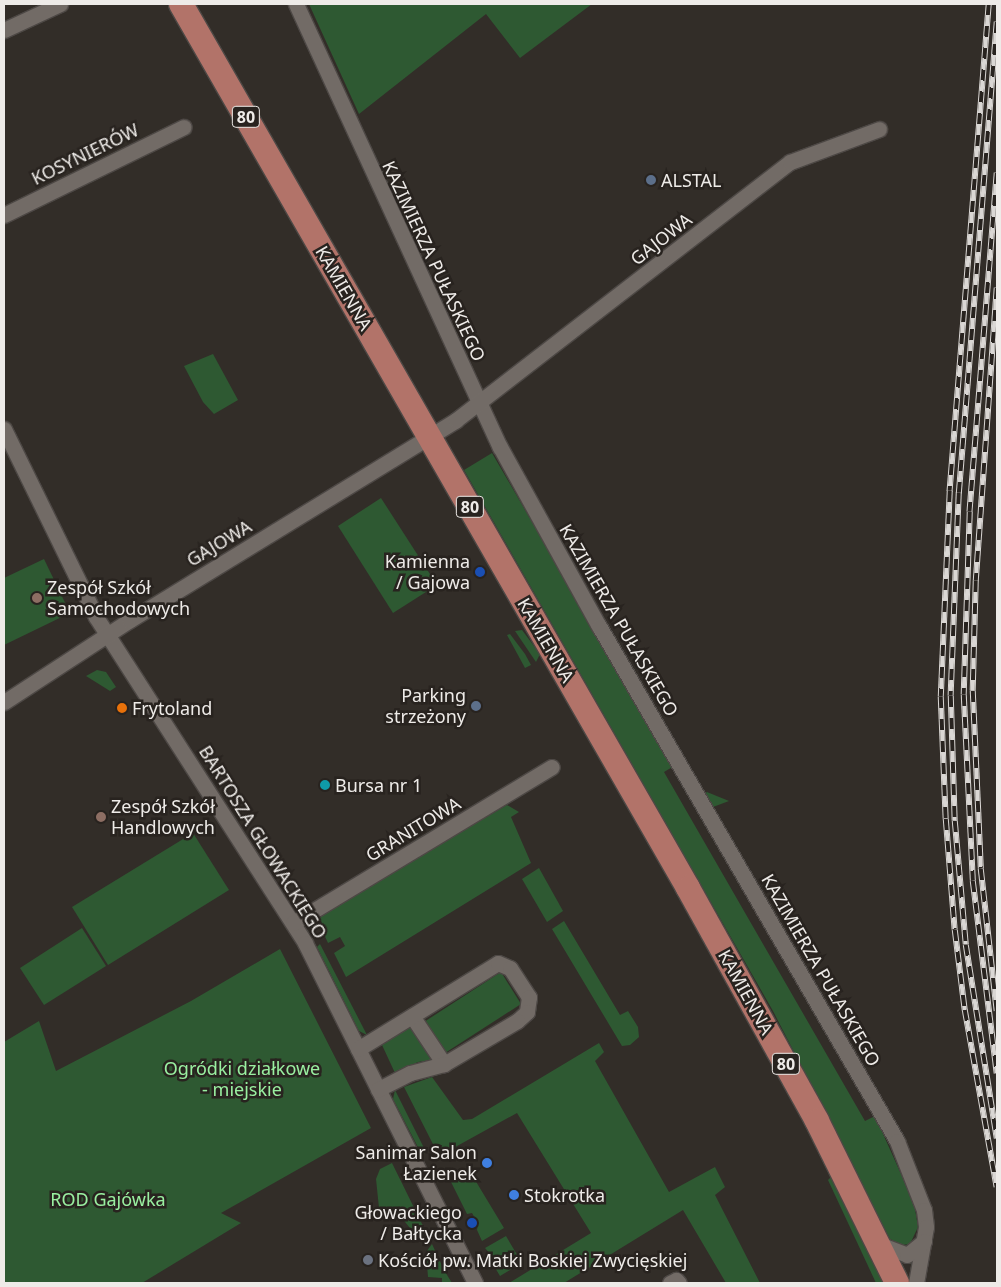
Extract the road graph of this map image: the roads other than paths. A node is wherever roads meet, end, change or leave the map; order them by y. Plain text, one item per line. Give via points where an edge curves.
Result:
1 (60, 4) edge
2 (181, 4) edge
3 (296, 4) edge
4 (4, 30) edge
5 (184, 127) dead end
6 (880, 129) dead end
7 (4, 215) edge
8 (479, 404) junction
9 (4, 429) edge
10 (431, 437) junction
11 (108, 634) junction
12 (4, 702) edge
13 (552, 767) dead end
14 (293, 923) junction
15 (412, 1016) junction
16 (358, 1049) junction
17 (444, 1064) junction
18 (378, 1089) junction
19 (924, 1241) junction
20 (878, 1243) junction
21 (475, 1283) edge
22 (670, 1283) edge
23 (679, 1283) edge
24 (897, 1283) edge
25 (916, 1283) edge

1 - 4 street
2 - 10 main road, KAMIENNA / 80
3 - 8 street, KAZIMIERZA PUŁASKIEGO
5 - 7 street, KOSYNIERÓW
6 - 8 street, GAJOWA via 790,162
8 - 10 street, GAJOWA
8 - 19 street, KAZIMIERZA PUŁASKIEGO via 599,626 897,1141 924,1210
9 - 11 street, BARTOSZA GŁOWACKIEGO
10 - 11 street, GAJOWA
10 - 20 main road, KAMIENNA / 80 via 774,1044
11 - 12 street, GAJOWA
11 - 14 street, BARTOSZA GŁOWACKIEGO
13 - 14 street, GRANITOWA
14 - 16 street, BARTOSZA GŁOWACKIEGO
15 - 16 street
15 - 17 street
15 - 17 street via 498,963 510,968 521,983 529,998 527,1012
16 - 18 street, BARTOSZA GŁOWACKIEGO
17 - 18 street via 410,1073
18 - 21 street, BARTOSZA GŁOWACKIEGO
19 - 20 street via 906,1256
19 - 25 street, KAZIMIERZA PUŁASKIEGO
20 - 24 main road, KAMIENNA / 80
22 - 23 street via 676,1280

